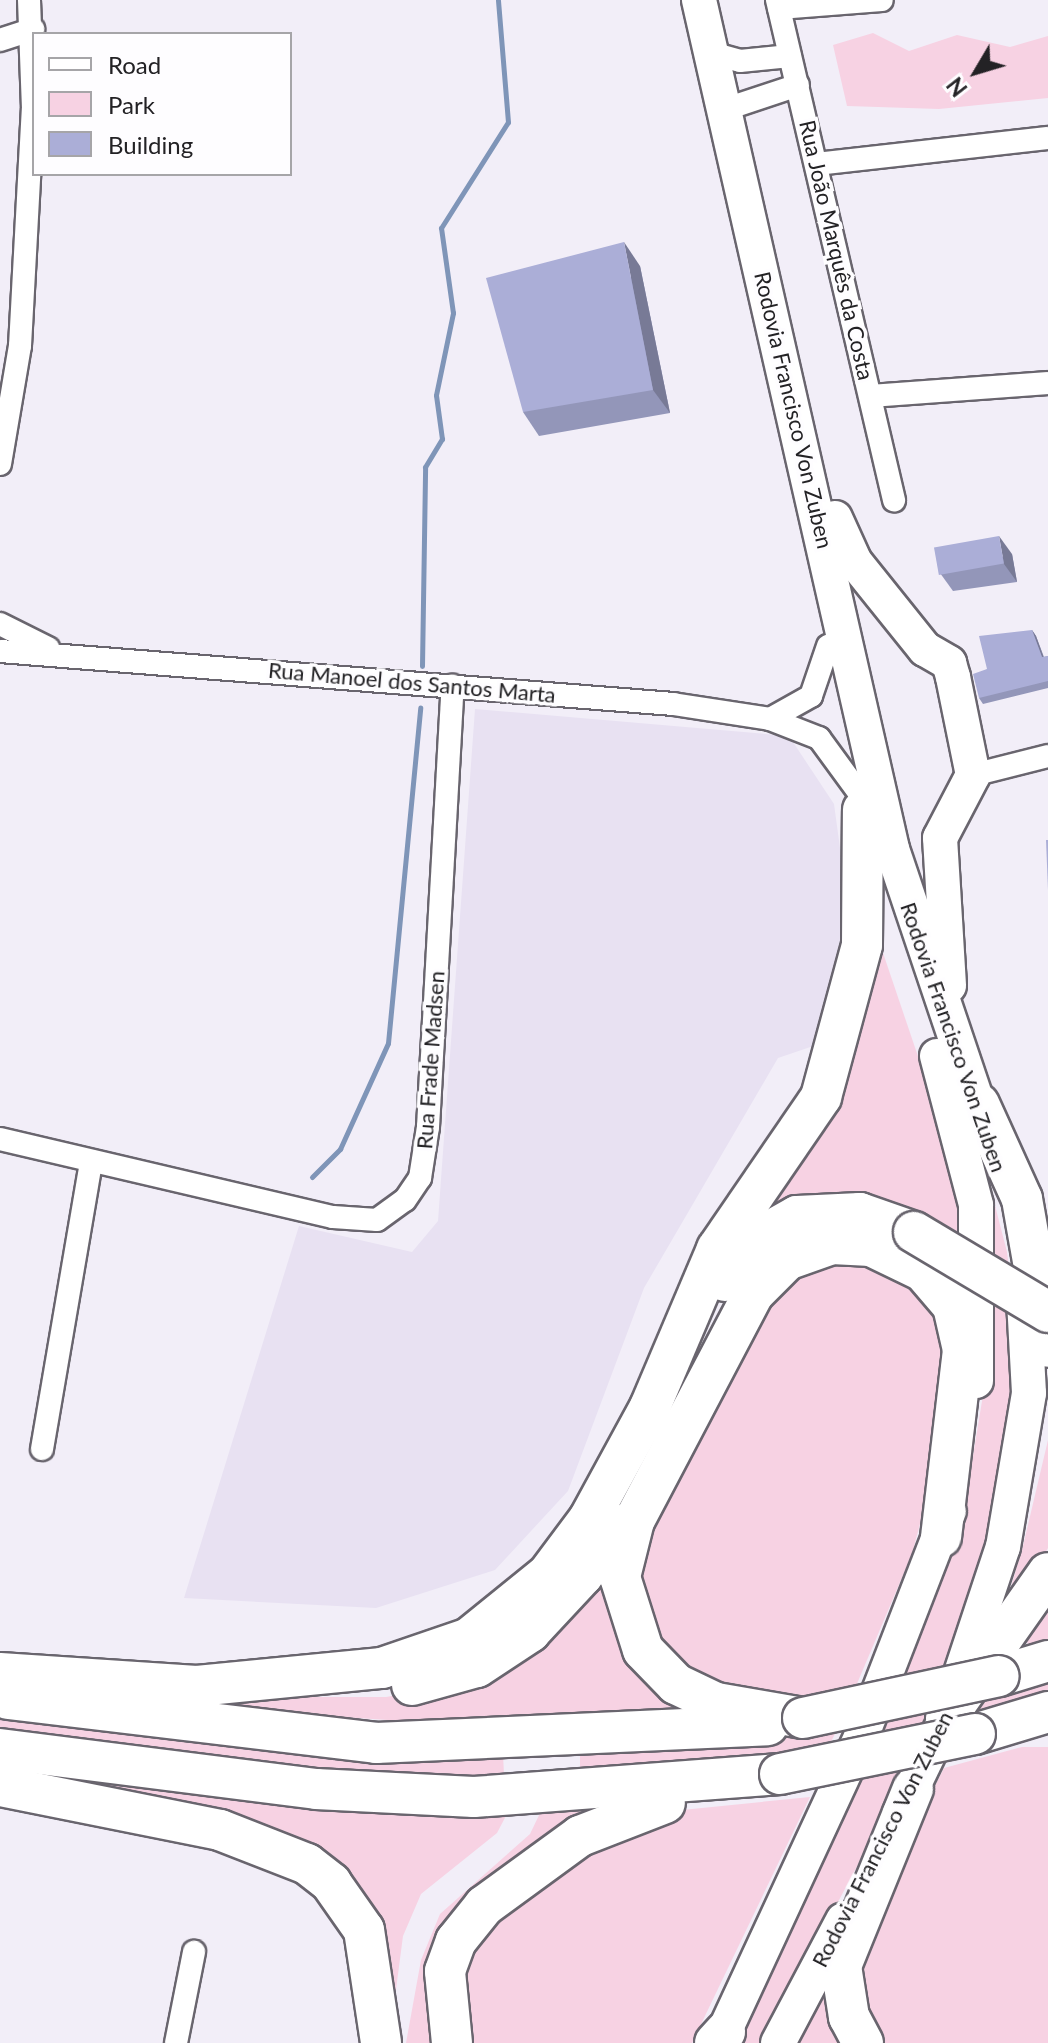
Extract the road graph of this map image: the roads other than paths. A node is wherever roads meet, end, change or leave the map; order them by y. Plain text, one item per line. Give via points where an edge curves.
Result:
1 (29, 0) edge
2 (676, 0) edge
3 (699, 0) edge
4 (882, 0) edge
5 (778, 4) edge
6 (33, 29) junction
7 (33, 32) edge
8 (0, 40) edge
9 (32, 53) edge
10 (711, 53) junction
11 (790, 56) junction
12 (798, 85) junction
13 (723, 110) junction
14 (1048, 138) edge
15 (816, 164) junction
16 (1048, 383) edge
17 (789, 387) junction
18 (871, 396) junction
19 (0, 464) edge
20 (894, 500) dead end
21 (0, 627) edge
22 (0, 637) edge
23 (828, 646) junction
24 (52, 650) junction
25 (0, 651) edge
26 (453, 686) junction
27 (770, 719) junction
28 (1048, 756) edge
29 (973, 775) junction
30 (862, 802) junction
31 (956, 1042) junction
32 (979, 1104) junction
33 (0, 1139) edge
34 (91, 1161) junction
35 (1048, 1312) edge
36 (1048, 1347) edge
37 (42, 1449) dead end
38 (941, 1537) junction
39 (1048, 1573) edge
40 (1048, 1661) edge
41 (0, 1673) edge
42 (197, 1686) junction
43 (0, 1698) edge
44 (1048, 1712) edge
45 (803, 1718) junction
46 (960, 1726) junction
47 (1048, 1736) edge
48 (0, 1749) edge
49 (769, 1776) junction
50 (0, 1786) edge
51 (913, 1789) junction
52 (194, 1952) dead end
53 (719, 2039) edge
54 (176, 2043) edge
55 (381, 2043) edge
56 (452, 2043) edge
57 (778, 2043) edge
58 (863, 2043) edge

1 - 6 street
2 - 23 main road, Rodovia Francisco Von Zuben
3 - 10 main road, Rodovia Francisco Von Zuben
4 - 5 street
5 - 11 street, Rua João Marquês da Costa
6 - 7 street
6 - 8 street
9 - 19 street via 20,346
10 - 11 street via 740,61
10 - 13 main road, Rodovia Francisco Von Zuben
11 - 12 street, Rua João Marquês da Costa
12 - 13 street
12 - 15 street, Rua João Marquês da Costa
13 - 17 main road, Rodovia Francisco Von Zuben
14 - 15 street
15 - 18 street, Rua João Marquês da Costa
16 - 18 street
17 - 29 main road via 855,562 925,649 949,663
17 - 31 main road, Rodovia Francisco Von Zuben via 892,849
18 - 20 street, Rua João Marquês da Costa
21 - 22 street
21 - 24 street, Rua Manoel dos Santos Marta
23 - 27 street via 811,696
23 - 30 main road, Rodovia Francisco Von Zuben
24 - 25 street, Rua Manoel dos Santos Marta
24 - 26 street, Rua Manoel dos Santos Marta
26 - 27 street, Rua Manoel dos Santos Marta
26 - 34 street, Rua Frade Madsen via 428,1127 420,1178 405,1200 377,1220 333,1217 204,1181
27 - 30 street, Rua Manoel dos Santos Marta via 819,738
28 - 29 street
29 - 31 main road via 940,838
30 - 38 main road, Rodovia Francisco Von Zuben via 882,893 960,1123 976,1205 979,1360
30 - 42 highway via 862,945 833,1068 805,1124 717,1249 650,1407 570,1546 496,1620 411,1663
31 - 32 main road, Rodovia Francisco Von Zuben
32 - 36 highway via 1022,1199
32 - 46 main road, Rodovia Francisco Von Zuben via 1022,1272 1029,1393 1003,1547
33 - 34 street, Rua Frade Madsen
34 - 37 street
35 - 42 highway, bridge via 883,1218 829,1210 797,1216 751,1242 732,1265 682,1387 583,1575 506,1650 477,1667 407,1686 281,1692
38 - 45 highway via 963,1350 953,1306 923,1271 871,1246 832,1244 787,1260 747,1304 634,1521 620,1577 643,1650 676,1684 716,1703
38 - 53 main road, Rodovia Francisco Von Zuben via 862,1735
39 - 46 highway
40 - 45 highway, bridge
41 - 42 highway
43 - 45 highway via 291,1738 505,1741
44 - 46 highway
46 - 47 highway
46 - 49 highway, bridge
46 - 51 main road, Rodovia Francisco Von Zuben
48 - 49 highway via 316,1789 474,1797 583,1794
49 - 56 highway via 617,1819 544,1860 484,1906 456,1941 445,1971
50 - 55 highway via 220,1830 307,1864 338,1891 364,1930
51 - 57 main road, Rodovia Francisco Von Zuben
51 - 58 highway via 841,1966 849,2017
52 - 54 street

